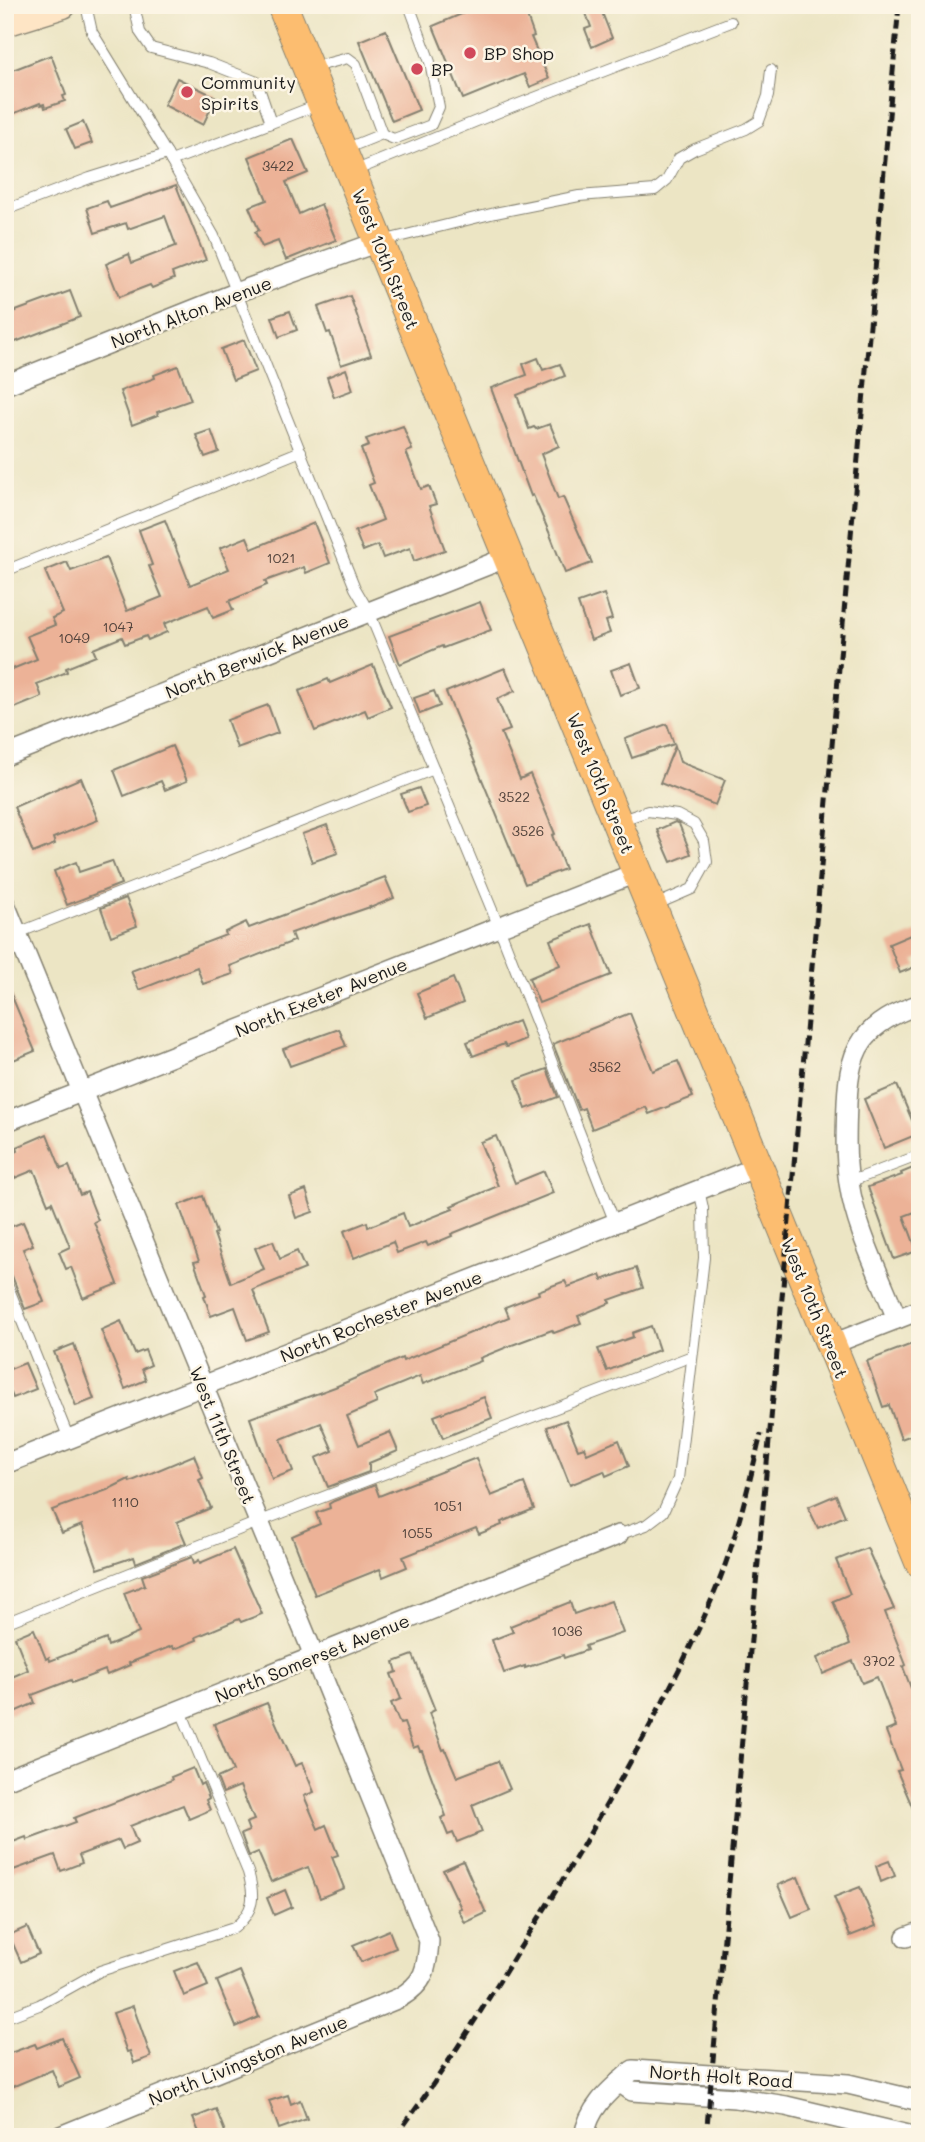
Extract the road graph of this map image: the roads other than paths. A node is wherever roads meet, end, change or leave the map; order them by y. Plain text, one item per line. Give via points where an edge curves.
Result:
1 (63, 5) edge
2 (86, 5) edge
3 (134, 5) edge
4 (282, 5) edge
5 (409, 5) edge
6 (731, 22) dead end
7 (5, 23) edge
8 (308, 68) junction
9 (771, 70) dead end
10 (322, 104) junction
11 (271, 123) junction
12 (382, 134) junction
13 (169, 157) junction
14 (346, 162) junction
15 (5, 210) edge
16 (378, 242) junction
17 (238, 292) junction
18 (5, 385) edge
19 (301, 451) junction
20 (508, 556) junction
21 (5, 571) edge
22 (369, 612) junction
23 (5, 756) edge
24 (434, 769) junction
25 (617, 822) junction
26 (638, 872) junction
27 (5, 904) edge
28 (651, 906) junction
29 (499, 927) junction
30 (12, 936) edge
31 (920, 1004) edge
32 (83, 1091) junction
33 (5, 1122) edge
34 (920, 1155) edge
35 (757, 1167) junction
36 (849, 1182) junction
37 (699, 1190) junction
38 (615, 1223) junction
39 (6, 1285) edge
40 (920, 1310) edge
41 (897, 1319) junction
42 (830, 1345) junction
43 (692, 1356) junction
44 (202, 1386) junction
45 (69, 1439) junction
46 (5, 1464) edge
47 (258, 1522) junction
48 (618, 1535) joint
49 (920, 1562) edge
50 (5, 1623) edge
51 (315, 1658) junction
52 (180, 1711) junction
53 (5, 1780) edge
54 (426, 1968) joint
55 (5, 2018) edge
56 (619, 2082) junction
57 (920, 2101) edge
58 (58, 2137) edge
59 (584, 2137) edge
60 (917, 2137) edge

1 - 7 street
2 - 13 lane via 92,32
3 - 11 lane via 140,32 151,48 257,82
4 - 8 main road, West 10th Street
5 - 12 lane via 430,62 439,107 431,125 394,139
6 - 14 lane via 511,107
8 - 10 main road, West 10th Street
8 - 12 lane via 348,58 356,64
9 - 16 lane via 759,121 679,158 667,180 655,190 579,196
10 - 11 lane
10 - 14 main road, West 10th Street
11 - 13 lane
12 - 14 lane
13 - 15 lane via 90,178
13 - 17 lane via 214,236
14 - 16 main road, West 10th Street
16 - 17 street, North Alton Avenue
16 - 20 main road, West 10th Street
17 - 18 street, North Alton Avenue
17 - 19 lane
19 - 21 lane
19 - 22 lane via 355,588
20 - 22 street, North Berwick Avenue
20 - 25 main road, West 10th Street
22 - 23 street, North Berwick Avenue
22 - 24 lane
24 - 29 lane
24 - 30 lane
25 - 26 main road, West 10th Street
25 - 28 lane via 648,811 677,815 694,824 704,841 707,862 692,889
26 - 28 main road, West 10th Street
26 - 29 street, North Exeter Avenue
27 - 30 street, West 11th Street
28 - 35 main road, West 10th Street
29 - 32 street, North Exeter Avenue
29 - 38 lane
30 - 32 street, West 11th Street
31 - 36 street via 885,1019 868,1033 856,1052 845,1121
32 - 33 street, North Exeter Avenue
32 - 44 street, West 11th Street
34 - 36 lane
35 - 37 street, North Rochester Avenue
35 - 42 main road, West 10th Street
36 - 41 street via 859,1222
37 - 38 street, North Rochester Avenue
37 - 43 lane via 704,1258
38 - 44 street, North Rochester Avenue
39 - 45 lane
40 - 41 street
41 - 42 street
42 - 49 main road, West 10th Street
43 - 47 lane
43 - 48 lane via 678,1479 663,1512 646,1525
44 - 45 street, North Rochester Avenue
44 - 47 street, West 11th Street
45 - 46 street, North Rochester Avenue
47 - 50 lane
47 - 51 street, West 11th Street
48 - 51 street, North Somerset Avenue
51 - 52 street, North Somerset Avenue
51 - 54 street, West 11th Street via 429,1941
52 - 53 street, North Somerset Avenue
52 - 55 lane via 248,1872 253,1890 244,1920 234,1928 100,1971
54 - 58 street, North Livingston Avenue via 416,1986 398,1998
56 - 57 street, North Holt Road via 633,2070 712,2074 848,2084
56 - 59 street via 596,2106
56 - 60 street, North Holt Road via 632,2091 786,2106

